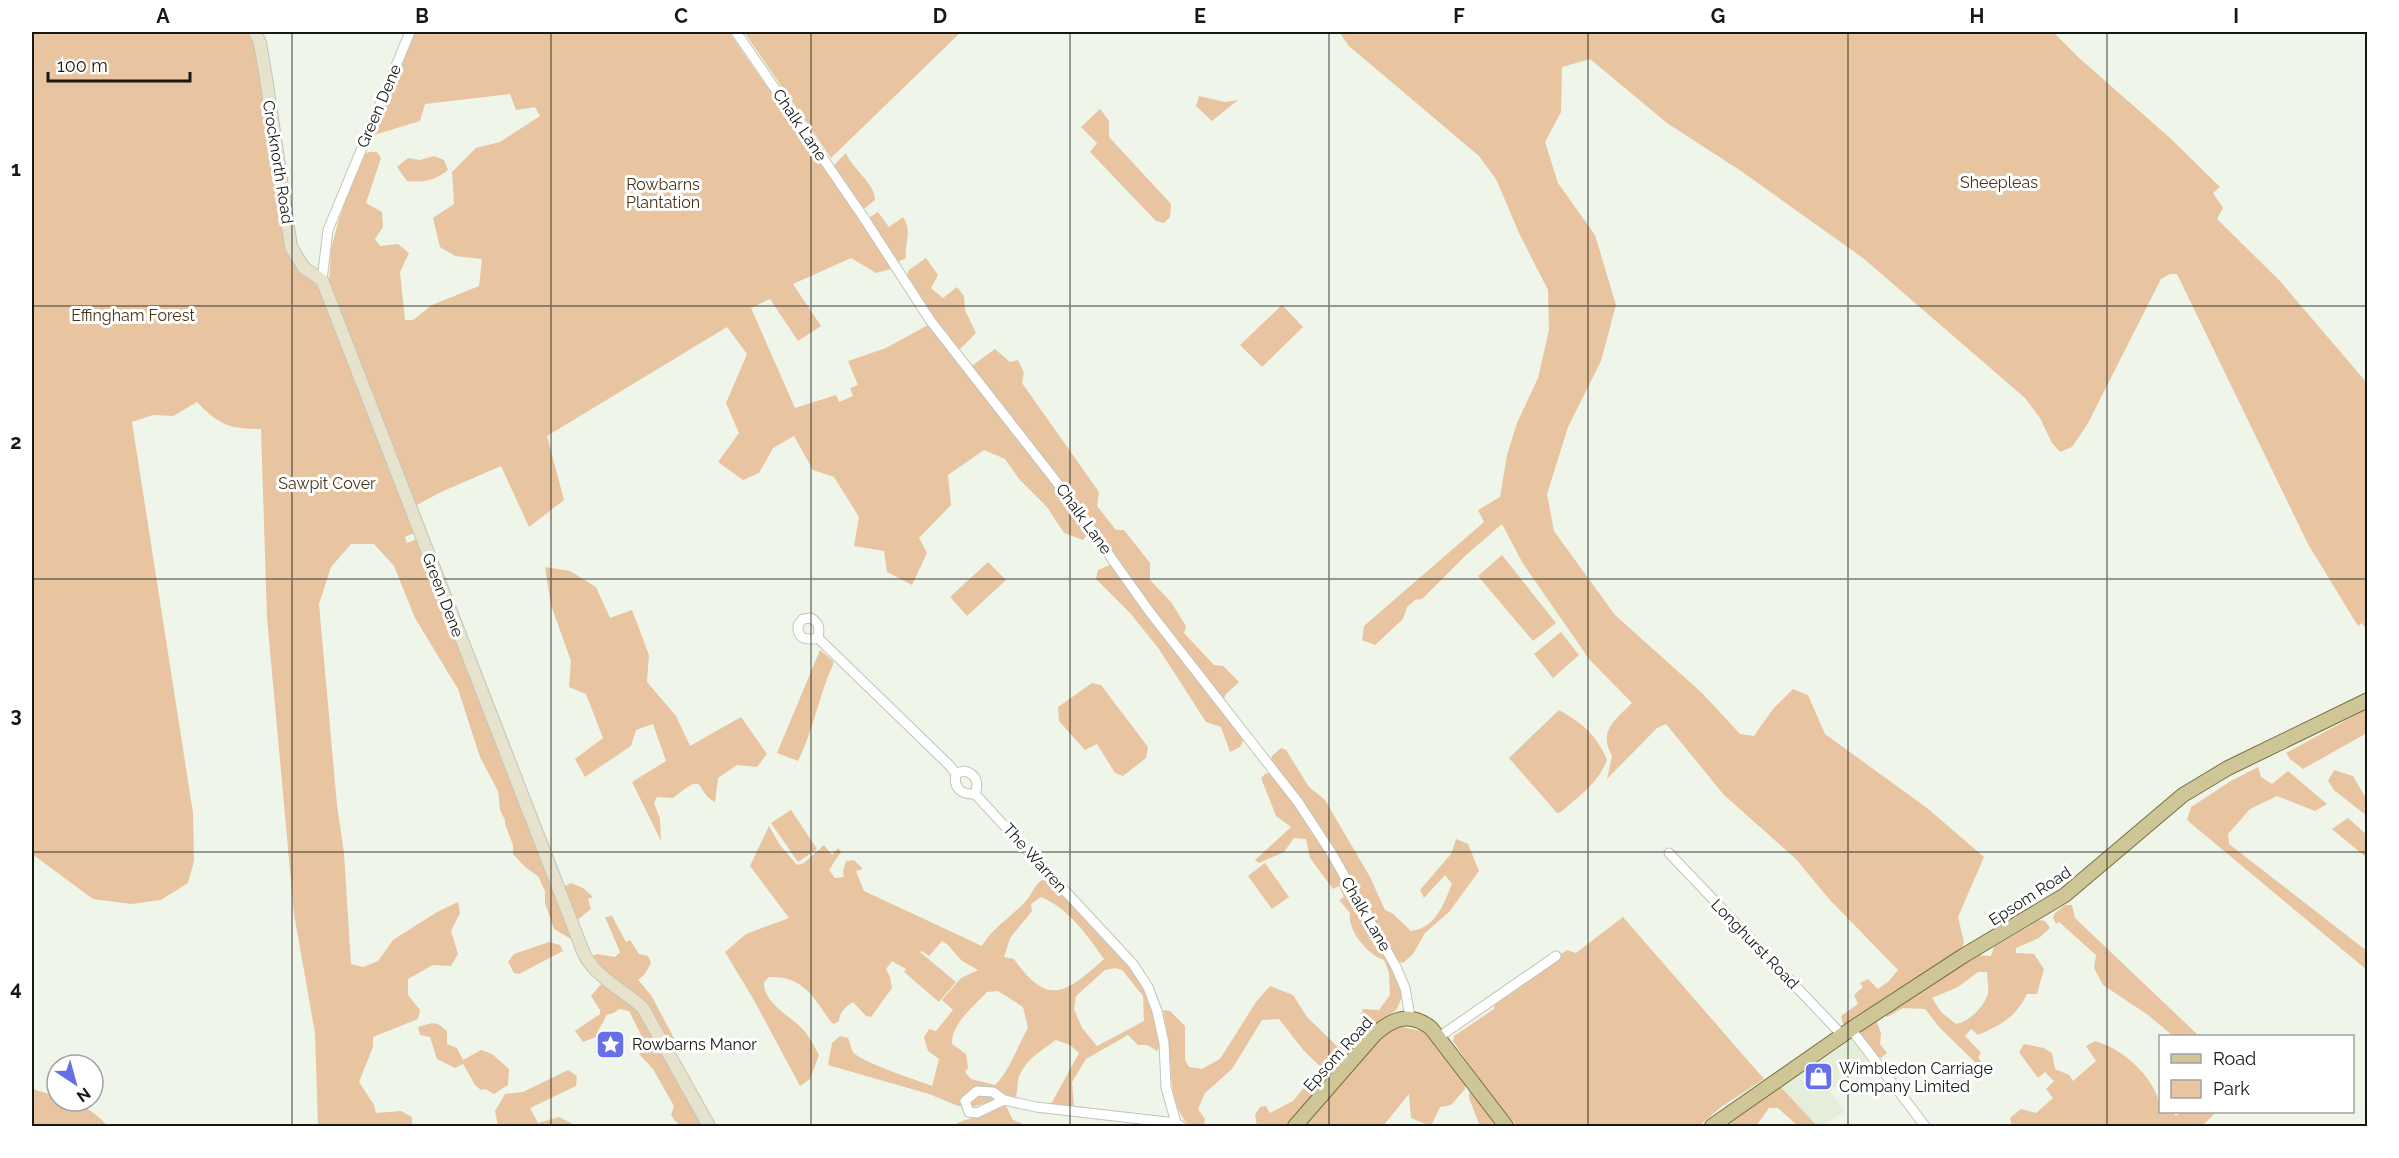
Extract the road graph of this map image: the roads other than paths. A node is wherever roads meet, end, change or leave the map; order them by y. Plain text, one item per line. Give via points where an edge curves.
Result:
1 (255, 32) edge
2 (410, 32) edge
3 (736, 32) edge
4 (322, 280) junction
5 (818, 638) dead end
6 (2367, 700) edge
7 (956, 773) junction
8 (975, 794) junction
9 (1669, 853) dead end
10 (1556, 956) dead end
11 (1410, 1017) junction
12 (1846, 1032) junction
13 (1439, 1037) junction
14 (1004, 1100) dead end
15 (1179, 1125) edge
16 (709, 1126) edge
17 (1295, 1126) edge
18 (1506, 1126) edge
19 (1712, 1126) edge
20 (1924, 1126) edge

1 - 4 street, Crocknorth Road via 266,78 291,247 304,268
2 - 4 street, Green Dene via 328,230
3 - 11 street, Chalk Lane via 930,320 1298,802 1396,967 1405,988
4 - 16 street, Green Dene via 579,941 590,965 643,1008
5 - 7 street, The Warren
6 - 12 main road, Epsom Road via 2228,768 2183,795 2066,895
7 - 8 street, The Warren via 954,782 958,790 966,795
7 - 8 street via 965,771 975,777
8 - 15 street, The Warren via 1119,948 1148,987 1164,1043 1166,1087
9 - 12 street, Longhurst Road
10 - 13 street
11 - 13 main road via 1421,1020
11 - 17 main road, Epsom Road via 1393,1021 1376,1033
12 - 19 main road, Epsom Road
12 - 20 street, Longhurst Road
13 - 18 main road
14 - 15 street

